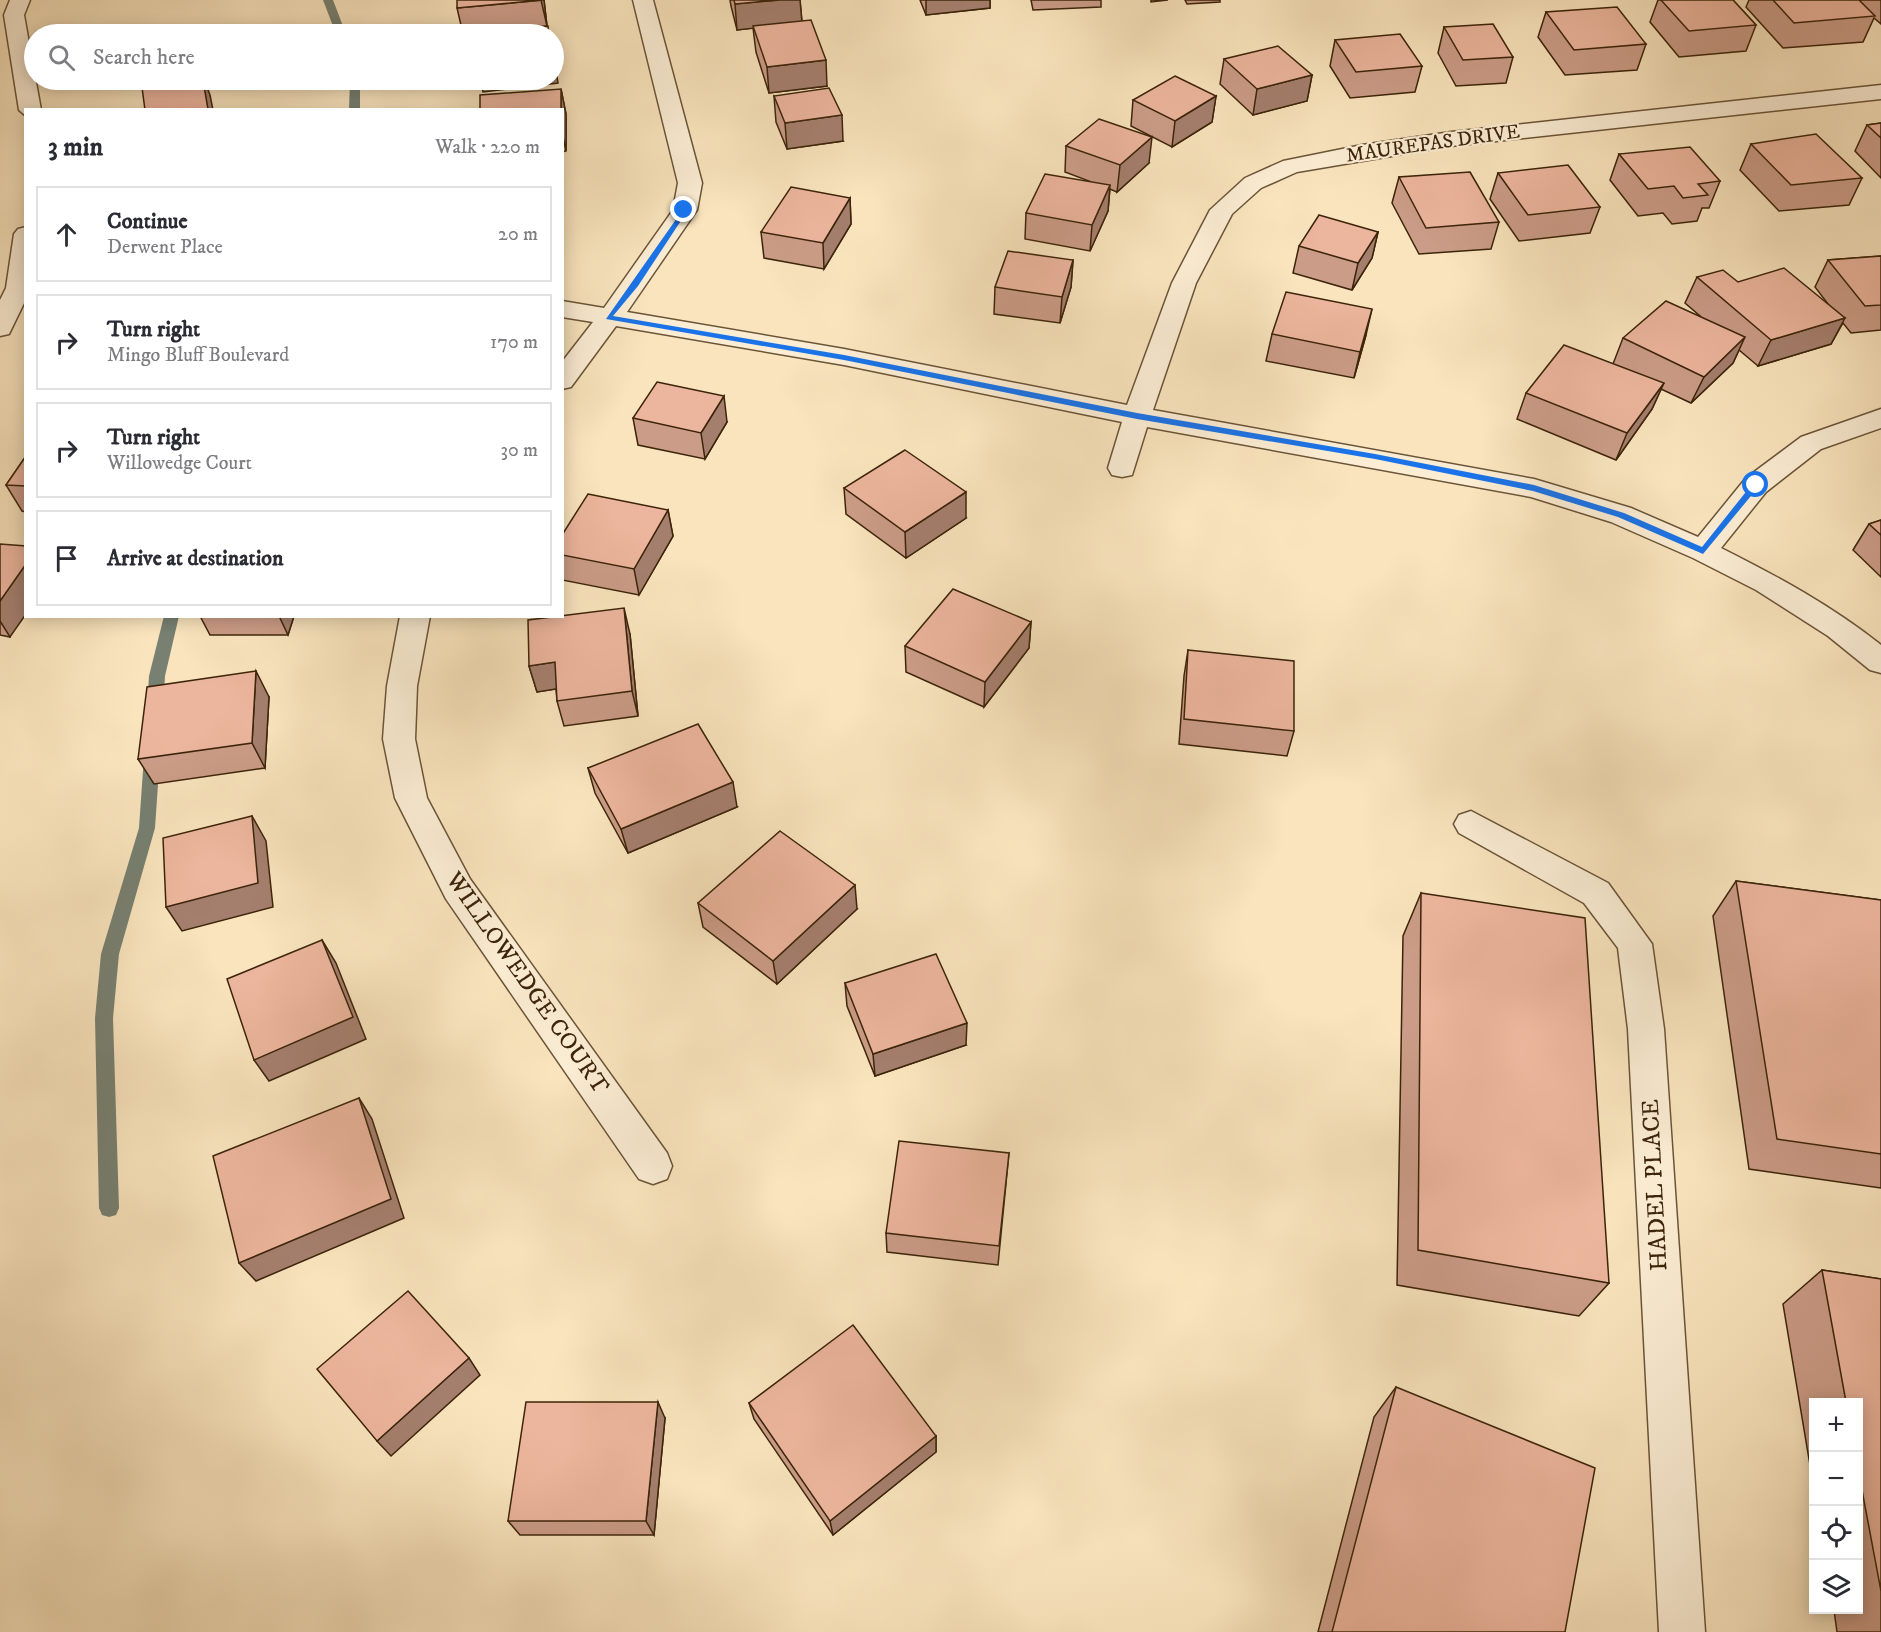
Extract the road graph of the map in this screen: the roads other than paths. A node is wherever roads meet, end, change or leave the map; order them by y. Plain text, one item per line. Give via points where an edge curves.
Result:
1 (643, 0) edge
2 (11, 11) edge
3 (24, 79) edge
4 (26, 90) edge
5 (1881, 92) edge
6 (30, 108) edge
7 (24, 243) edge
8 (14, 289) edge
9 (564, 309) edge
10 (608, 317) junction
11 (0, 328) edge
12 (564, 378) edge
13 (1137, 416) junction
14 (1881, 418) edge
15 (1122, 468) dead end
16 (1703, 551) junction
17 (415, 618) edge
18 (1881, 662) edge
19 (1472, 824) dead end
20 (653, 1166) dead end
21 (1682, 1632) edge

1 - 10 street via 690,183 684,210
2 - 3 street
4 - 6 street
5 - 13 street, MAUREPAS DRIVE via 1451,139 1291,166 1253,183 1222,210 1184,283
7 - 8 street
8 - 11 street
9 - 10 street
10 - 12 street
10 - 13 street via 844,357
13 - 15 street, MAUREPAS DRIVE
13 - 16 street via 1534,488 1621,515
14 - 16 street via 1811,443 1756,485
16 - 18 street via 1766,583 1839,628
17 - 20 street, WILLOWEDGE COURT via 402,686 399,739 411,798 458,889
19 - 21 street, HADEL PLACE via 1596,893 1635,944 1646,1029

